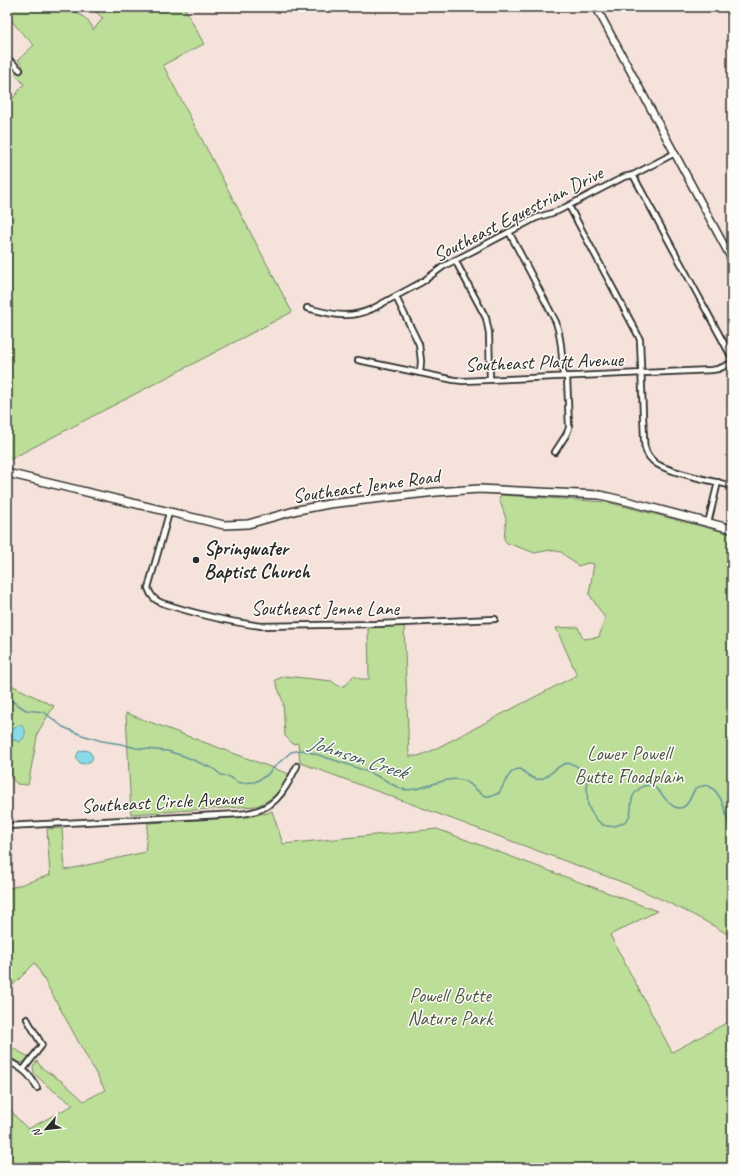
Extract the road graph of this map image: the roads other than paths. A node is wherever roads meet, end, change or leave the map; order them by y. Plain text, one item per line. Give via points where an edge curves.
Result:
1 (596, 7) edge
2 (7, 59) edge
3 (20, 70) dead end
4 (675, 153) junction
5 (633, 175) junction
6 (568, 206) junction
7 (509, 232) junction
8 (455, 260) junction
9 (732, 260) edge
10 (396, 297) junction
11 (307, 308) dead end
12 (732, 358) edge
13 (358, 360) dead end
14 (732, 362) edge
15 (420, 373) junction
16 (641, 373) junction
17 (565, 376) junction
18 (490, 379) junction
19 (555, 452) dead end
20 (7, 473) edge
21 (718, 482) junction
22 (732, 486) edge
23 (169, 513) junction
24 (708, 523) junction
25 (732, 529) edge
26 (494, 619) dead end
27 (296, 766) dead end
28 (7, 826) edge
29 (27, 1019) dead end
30 (7, 1060) edge
31 (23, 1070) junction
32 (37, 1088) dead end

1 - 4 street
2 - 3 street
4 - 5 street, Southeast Equestrian Drive
4 - 9 street
5 - 6 street, Southeast Equestrian Drive via 624,177
5 - 12 street
6 - 7 street, Southeast Equestrian Drive
6 - 16 street via 638,335
7 - 8 street, Southeast Equestrian Drive
7 - 17 street via 556,322
8 - 10 street, Southeast Equestrian Drive
8 - 18 street via 486,318
10 - 11 street, Southeast Equestrian Drive via 355,315 335,315
10 - 15 street via 419,344
13 - 15 street, Southeast Platt Avenue
14 - 16 street, Southeast Platt Avenue via 712,370
15 - 18 street, Southeast Platt Avenue via 463,381
16 - 17 street, Southeast Platt Avenue
16 - 21 street via 644,446 650,457 664,468
17 - 18 street, Southeast Platt Avenue
17 - 19 street via 569,428
20 - 23 main road, Southeast Jenne Road
21 - 22 street
21 - 24 street
23 - 24 main road, Southeast Jenne Road via 231,526 258,522 329,504 467,489 490,489 600,495
23 - 26 street, Southeast Jenne Lane via 148,588 151,596 162,603 204,615 262,626
24 - 25 main road, Southeast Jenne Road
27 - 28 street, Southeast Circle Avenue via 276,800 254,812
29 - 31 street via 42,1045
30 - 31 street
31 - 32 street via 32,1078

